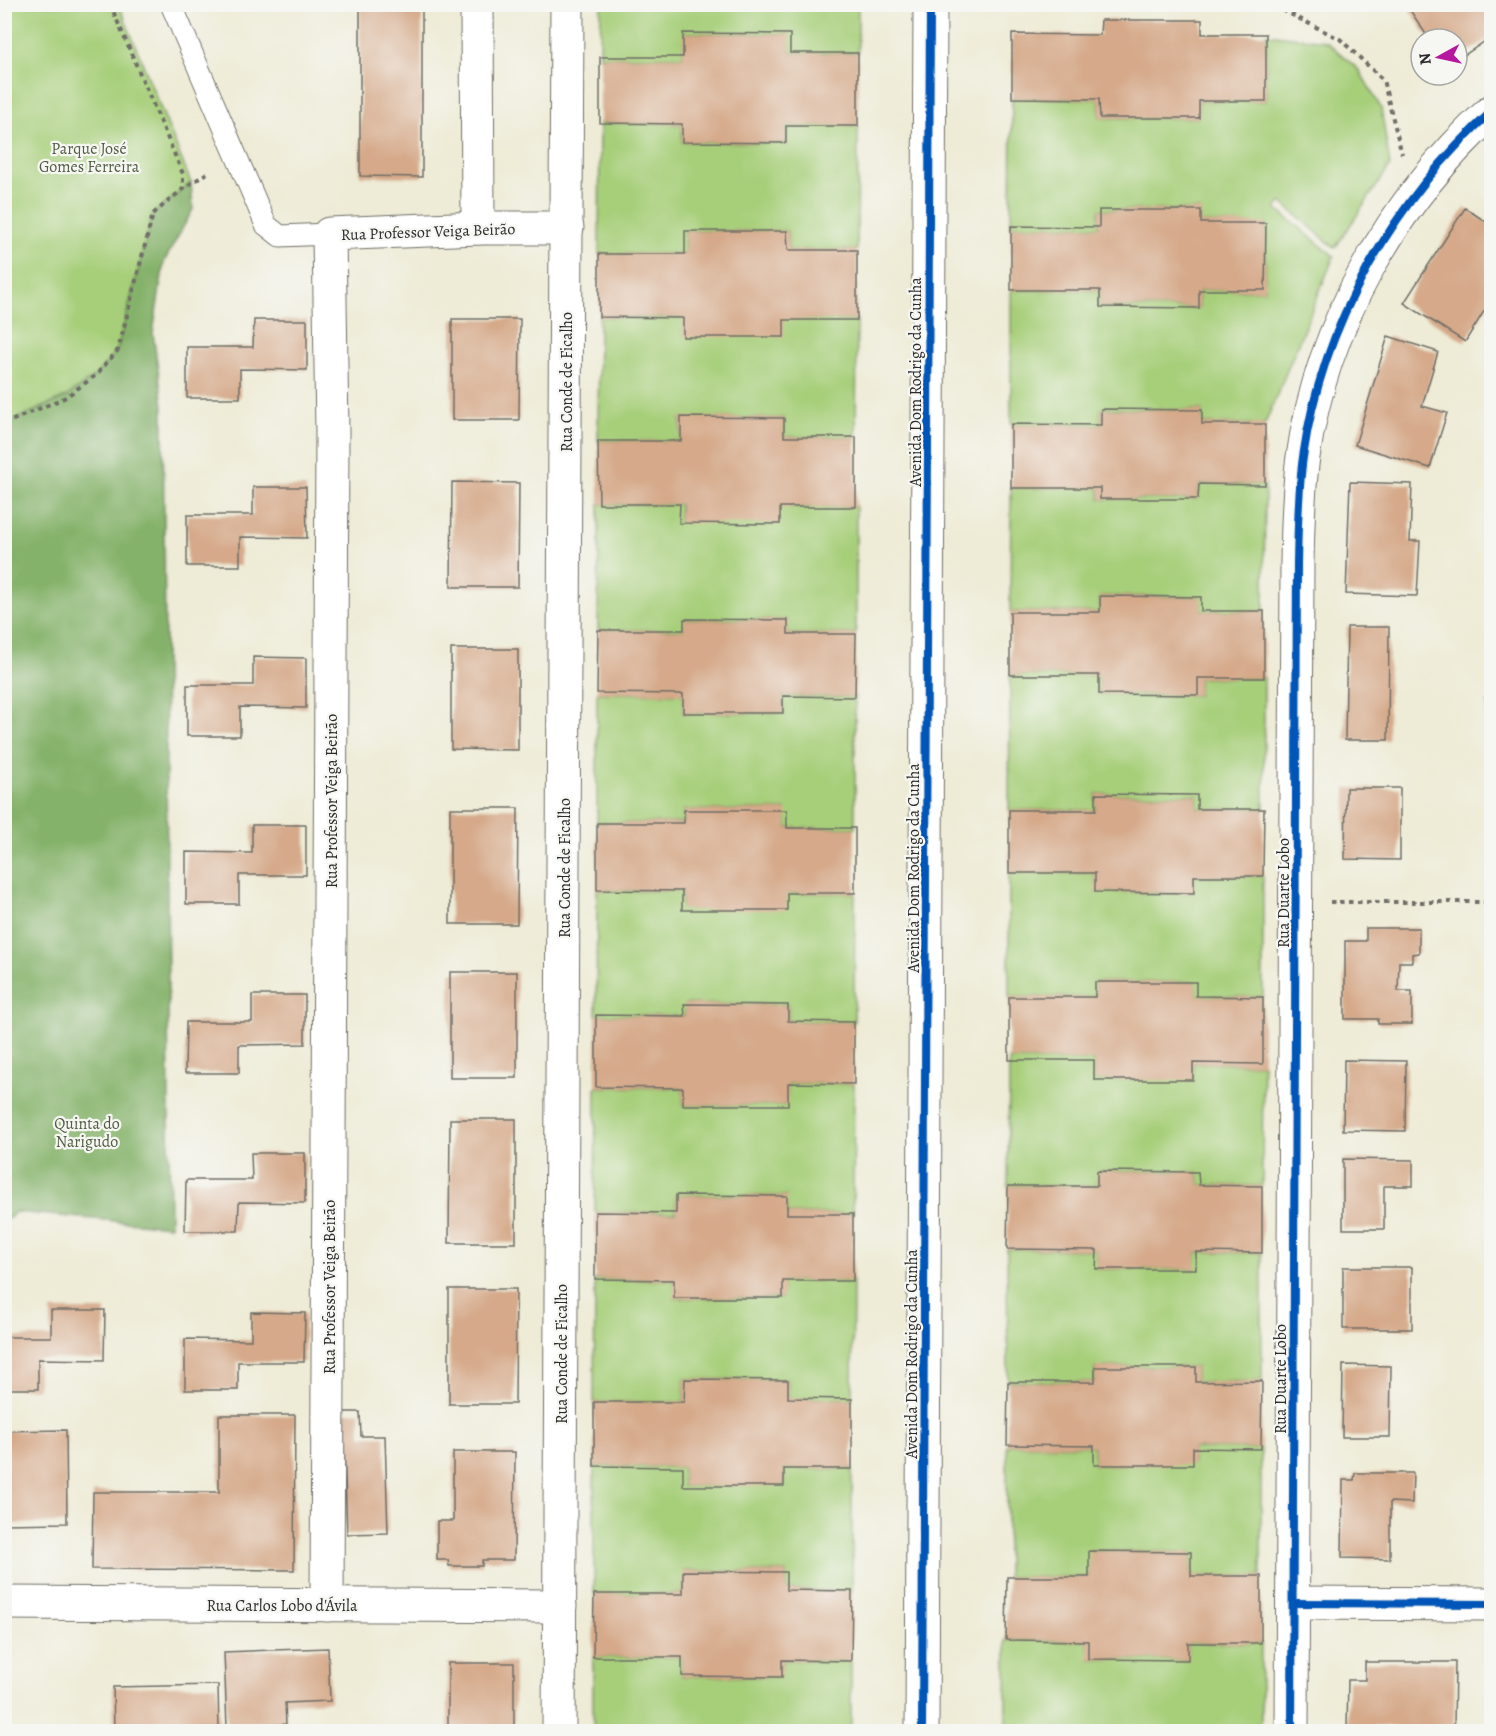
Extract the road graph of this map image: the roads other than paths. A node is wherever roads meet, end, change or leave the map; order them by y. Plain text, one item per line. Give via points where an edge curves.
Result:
1 (171, 4) edge
2 (477, 4) edge
3 (567, 4) edge
4 (930, 4) edge
5 (1491, 111) edge
6 (478, 228) junction
7 (567, 228) junction
8 (329, 234) junction
9 (4, 1603) edge
10 (1293, 1603) junction
11 (1491, 1604) edge
12 (327, 1605) junction
13 (560, 1606) junction
14 (560, 1731) edge
15 (922, 1731) edge
16 (1292, 1731) edge

1 - 8 lane via 266,225 280,236
2 - 6 street
3 - 7 street, Rua Conde de Ficalho
4 - 15 street, Avenida Dom Rodrigo da Cunha
5 - 10 street, Rua Duarte Lobo via 1432,172 1372,258 1329,354 1304,456 1298,508
6 - 7 street, Rua Professor Veiga Beirão
6 - 8 street, Rua Professor Veiga Beirão
7 - 13 street, Rua Conde de Ficalho
8 - 12 street, Rua Professor Veiga Beirão via 332,443
9 - 12 street, Rua Carlos Lobo d'Ávila
10 - 11 street
10 - 16 street, Rua Duarte Lobo
12 - 13 street, Rua Carlos Lobo d'Ávila
13 - 14 street, Rua Conde de Ficalho

